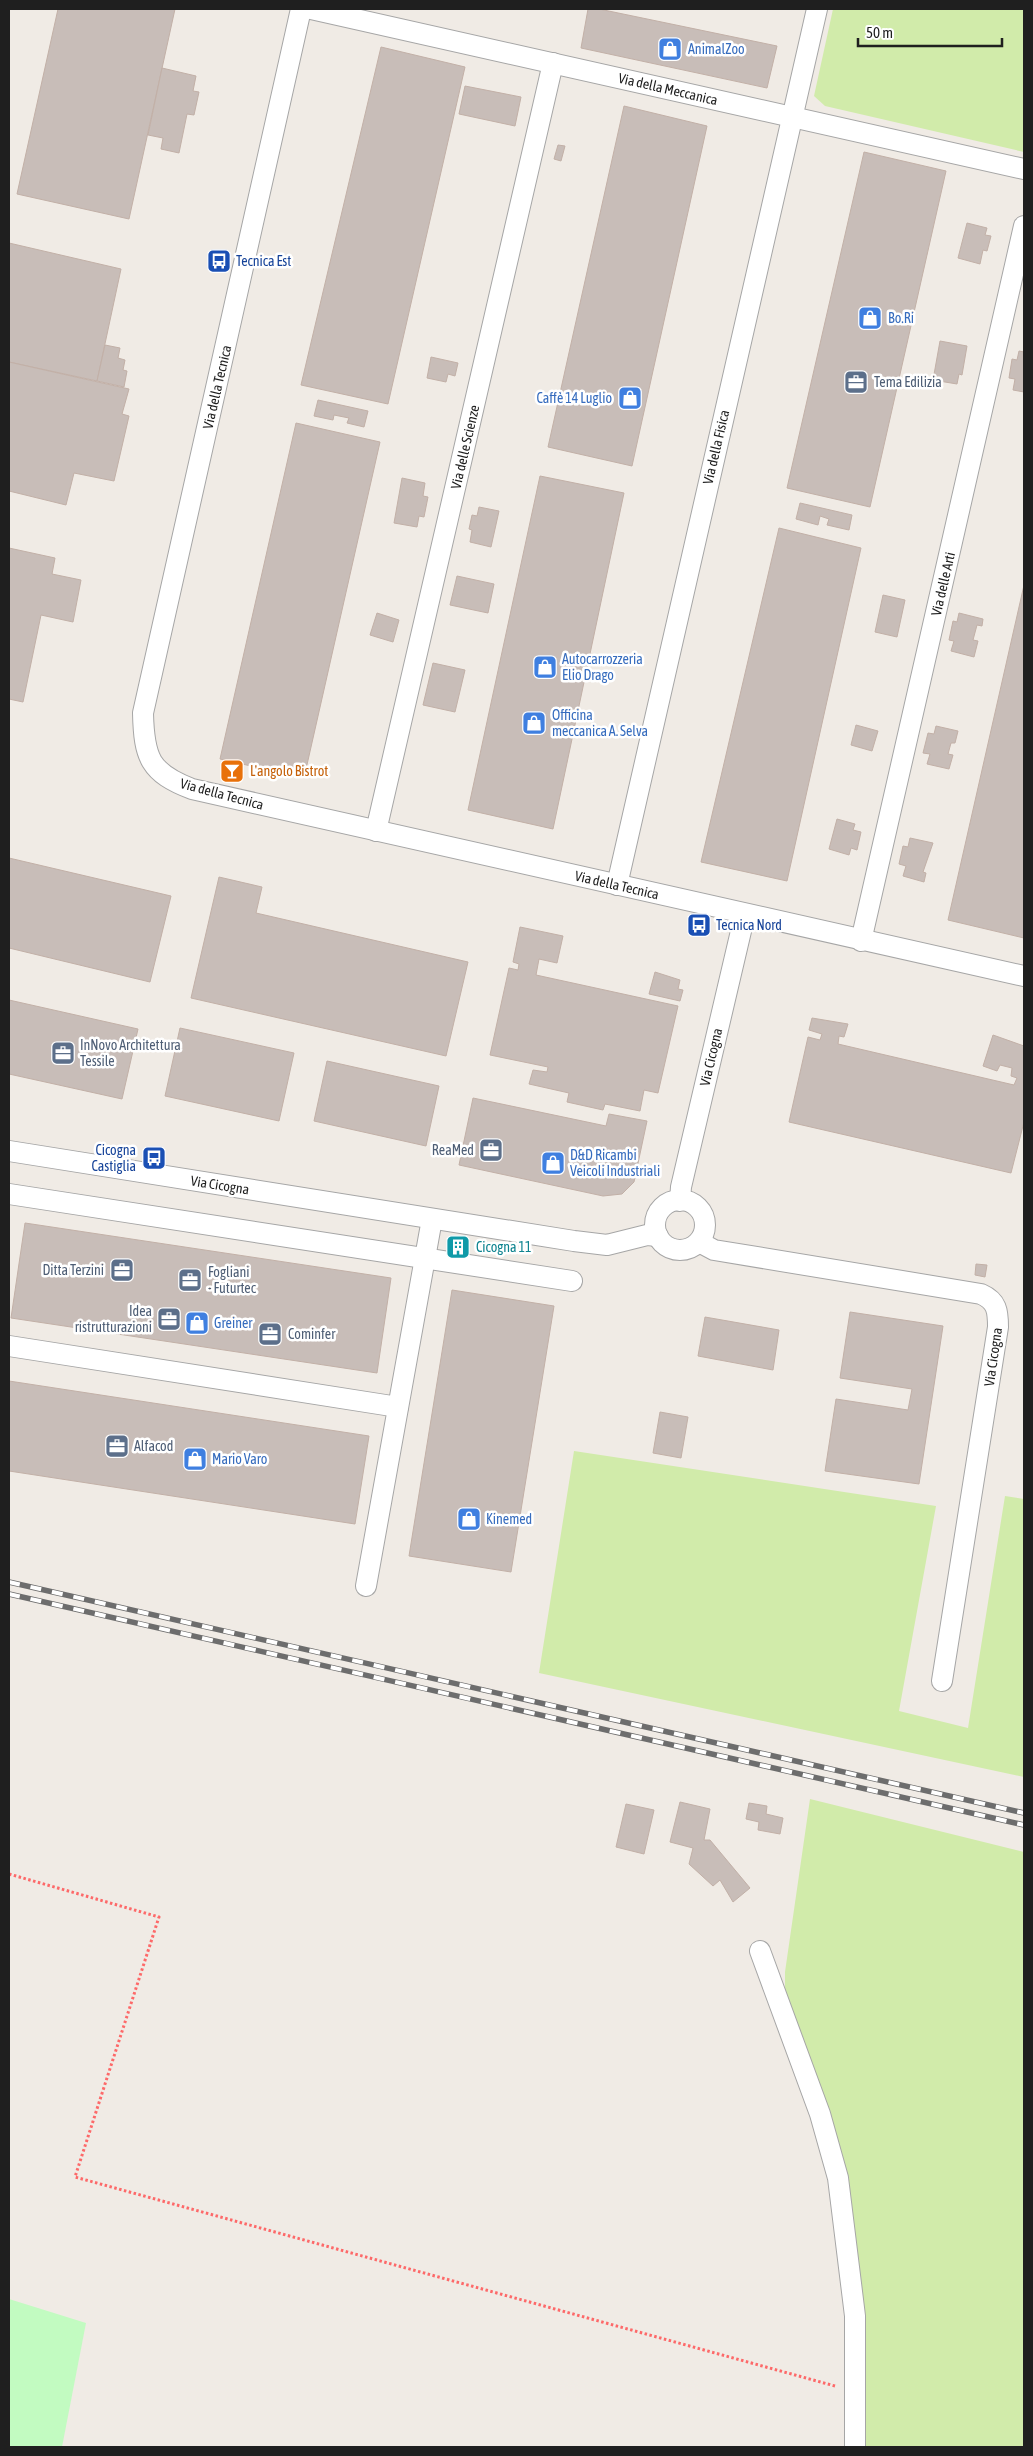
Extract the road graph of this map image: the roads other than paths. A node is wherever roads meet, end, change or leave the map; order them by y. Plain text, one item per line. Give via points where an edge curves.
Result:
1 (301, 9) edge
2 (311, 9) edge
3 (816, 9) edge
4 (554, 63) junction
5 (791, 117) junction
6 (1024, 169) edge
7 (1024, 226) edge
8 (376, 831) junction
9 (617, 885) junction
10 (745, 914) junction
11 (861, 941) junction
12 (1024, 976) edge
13 (9, 1151) edge
14 (9, 1194) edge
15 (680, 1201) junction
16 (432, 1218) junction
17 (658, 1236) junction
18 (699, 1242) junction
19 (425, 1258) junction
20 (572, 1281) dead end
21 (9, 1346) edge
22 (398, 1407) junction
23 (366, 1586) dead end
24 (942, 1681) dead end
25 (760, 1951) dead end
26 (855, 2447) edge

1 - 8 street, Via della Tecnica via 143,713 144,731 152,764 177,783
2 - 4 street, Via della Meccanica
3 - 5 street, Via della Fisica
4 - 5 street, Via della Meccanica
4 - 8 street, Via delle Scienze
5 - 6 street, Via della Meccanica
5 - 9 street, Via della Fisica
7 - 11 street, Via delle Arti
8 - 9 street, Via della Tecnica
9 - 10 street, Via della Tecnica
10 - 11 street, Via della Tecnica
10 - 15 street, Via Cicogna via 680,1187
11 - 12 street, Via della Tecnica
13 - 16 street, Via Cicogna
14 - 19 street
15 - 17 street via 672,1202 660,1212 656,1228
15 - 18 street via 696,1206 701,1212 705,1227
16 - 17 street, Via Cicogna via 607,1245 647,1235
16 - 19 street
17 - 18 street via 677,1250 693,1247
18 - 24 street, Via Cicogna via 714,1250 981,1294 995,1303 998,1327
19 - 20 street
19 - 22 street
21 - 22 street
22 - 23 street
25 - 26 street via 820,2114 838,2178 855,2316

